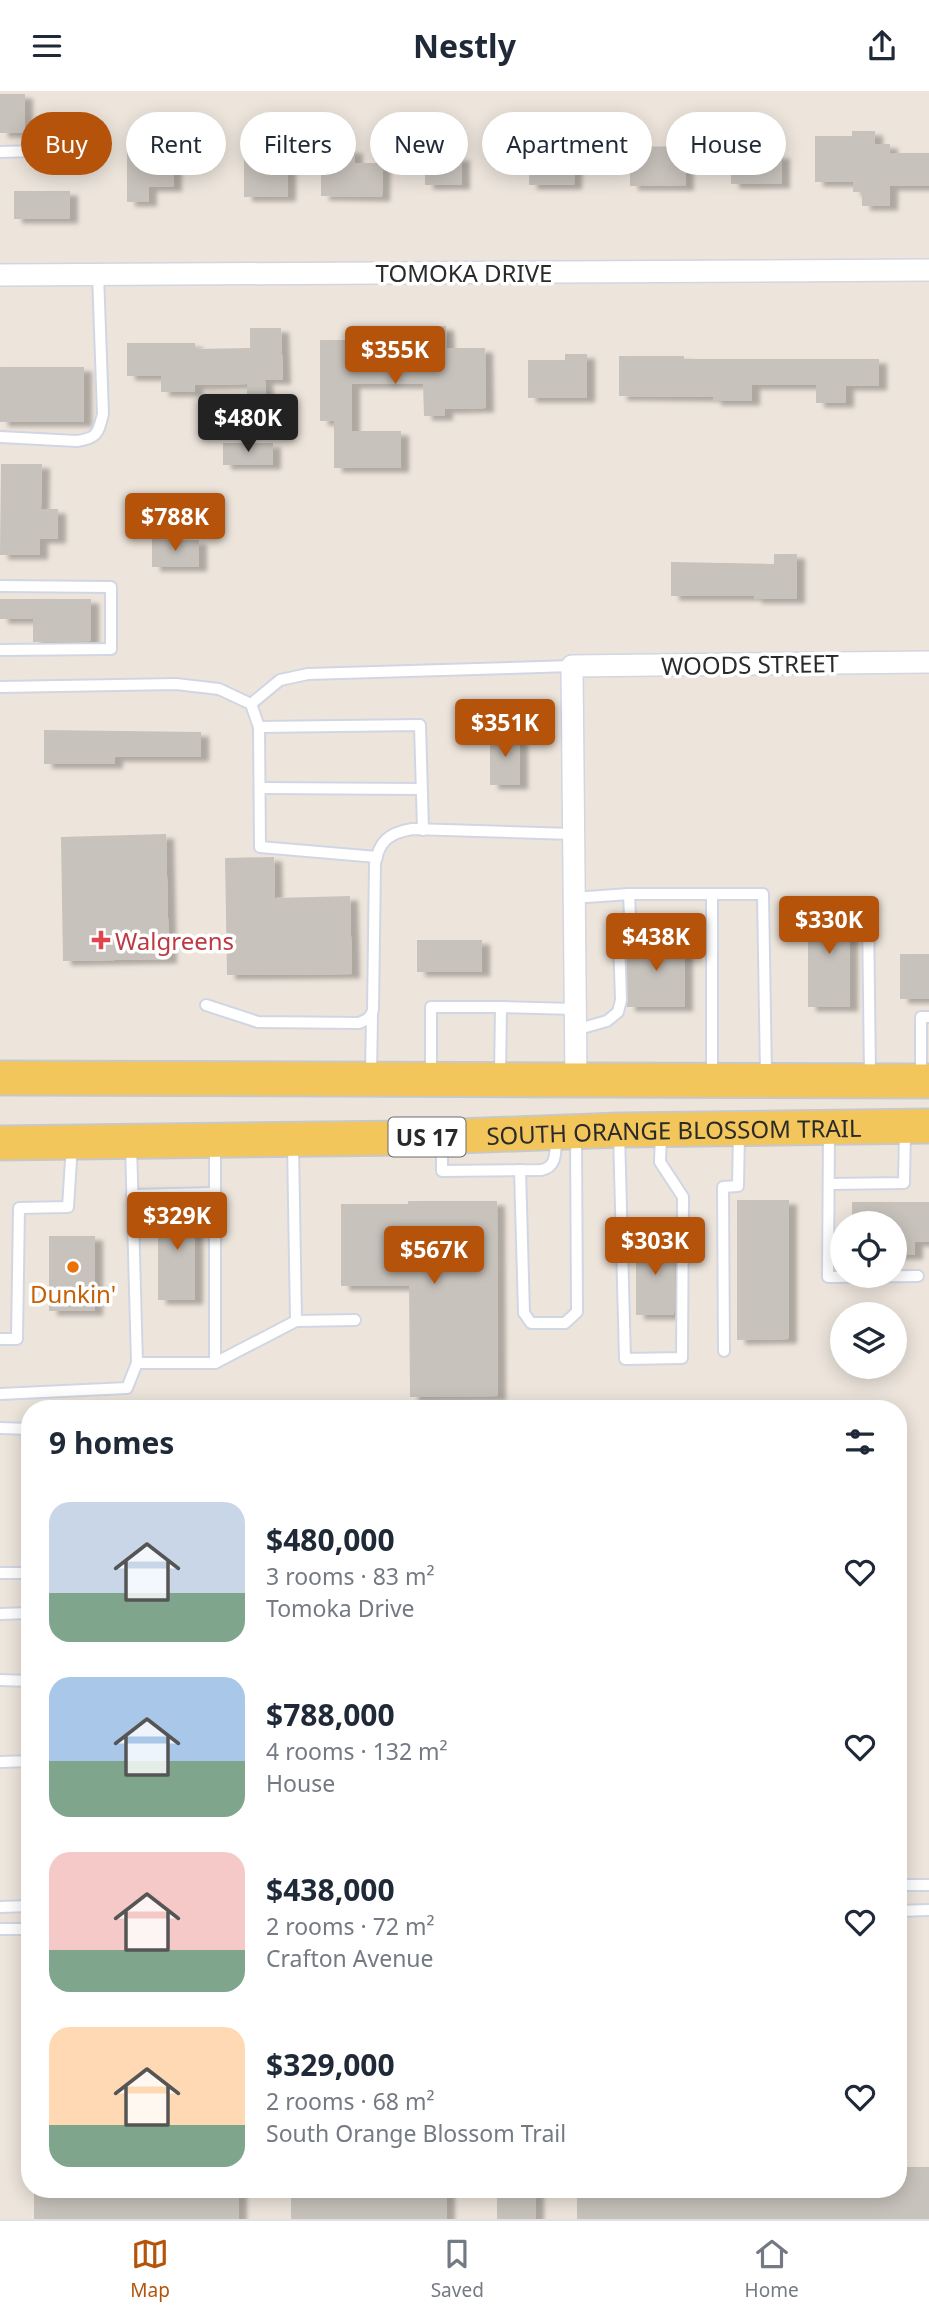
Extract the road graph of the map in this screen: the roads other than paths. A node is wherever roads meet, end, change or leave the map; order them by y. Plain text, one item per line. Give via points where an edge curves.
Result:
1 (21, 151) edge
2 (0, 152) edge
3 (929, 269) edge
4 (98, 274) junction
5 (0, 275) edge
6 (0, 437) edge
7 (0, 586) edge
8 (0, 650) edge
9 (929, 662) edge
10 (572, 666) junction
11 (0, 687) edge
12 (251, 704) junction
13 (259, 727) junction
14 (260, 788) junction
15 (421, 789) junction
16 (423, 830) junction
17 (572, 834) junction
18 (377, 857) junction
19 (629, 894) junction
20 (712, 894) junction
21 (573, 898) junction
22 (868, 913) dead end
23 (206, 1005) dead end
24 (500, 1007) junction
25 (575, 1009) junction
26 (372, 1016) junction
27 (929, 1017) edge
28 (575, 1030) junction
29 (0, 1078) edge
30 (371, 1078) junction
31 (431, 1079) junction
32 (500, 1080) junction
33 (576, 1080) junction
34 (712, 1081) junction
35 (925, 1081) edge
36 (767, 1082) junction
37 (870, 1082) junction
38 (917, 1126) edge
39 (829, 1127) junction
40 (739, 1128) junction
41 (661, 1129) junction
42 (619, 1130) junction
43 (566, 1132) junction
44 (442, 1137) junction
45 (215, 1140) junction
46 (293, 1140) junction
47 (72, 1142) junction
48 (131, 1142) junction
49 (0, 1143) edge
50 (520, 1170) junction
51 (829, 1184) junction
52 (215, 1193) junction
53 (132, 1195) junction
54 (918, 1276) dead end
55 (355, 1320) dead end
56 (296, 1321) junction
57 (0, 1339) edge
58 (724, 1351) dead end
59 (136, 1363) junction
60 (215, 1363) junction
61 (0, 1394) edge
62 (0, 1428) edge
63 (21, 1429) edge
64 (0, 1573) edge
65 (21, 1573) edge
66 (21, 1613) edge
67 (0, 1614) edge
68 (0, 1680) edge
69 (21, 1681) edge
70 (21, 1761) edge
71 (0, 1762) edge
72 (907, 1885) edge
73 (929, 1885) edge
74 (21, 1906) edge
75 (0, 1907) edge
76 (929, 1910) edge
77 (907, 1911) edge
78 (0, 1929) edge
79 (21, 1929) edge

1 - 2 lane
3 - 4 street, TOMOKA DRIVE
4 - 5 street, TOMOKA DRIVE
4 - 6 lane via 103,414 99,432 77,441
7 - 8 lane via 111,587 111,649
9 - 10 street, WOODS STREET
10 - 12 lane via 308,674 280,680
10 - 17 street
11 - 12 lane via 176,684 219,689
12 - 13 lane
13 - 14 lane
13 - 15 lane via 420,725
14 - 15 lane
14 - 18 lane via 260,847
15 - 16 lane
16 - 17 lane
16 - 18 lane via 400,831 388,838 378,848
17 - 21 street
18 - 26 lane
19 - 20 lane
19 - 21 lane
19 - 28 lane via 629,916 620,939 618,1012 607,1021
20 - 34 lane
20 - 36 lane via 763,894
21 - 25 street
22 - 37 lane
23 - 26 lane via 258,1023 359,1023
24 - 25 lane
24 - 31 lane via 431,1007
24 - 32 lane
25 - 28 street
26 - 30 lane
27 - 35 lane via 922,1017
28 - 33 street
29 - 30 main road, SOUTH ORANGE BLOSSOM TRAIL
30 - 31 main road, SOUTH ORANGE BLOSSOM TRAIL
31 - 32 main road, SOUTH ORANGE BLOSSOM TRAIL
32 - 33 main road, SOUTH ORANGE BLOSSOM TRAIL
33 - 34 main road, SOUTH ORANGE BLOSSOM TRAIL
34 - 36 main road, SOUTH ORANGE BLOSSOM TRAIL
35 - 37 main road, SOUTH ORANGE BLOSSOM TRAIL
36 - 37 main road, SOUTH ORANGE BLOSSOM TRAIL
38 - 39 main road, SOUTH ORANGE BLOSSOM TRAIL / US 17
38 - 51 lane via 904,1183
39 - 40 main road, SOUTH ORANGE BLOSSOM TRAIL / US 17
39 - 51 lane
40 - 41 main road, SOUTH ORANGE BLOSSOM TRAIL / US 17
40 - 58 lane via 738,1186 723,1187
41 - 42 main road, SOUTH ORANGE BLOSSOM TRAIL / US 17
41 - 42 lane via 660,1162 682,1197 682,1358 625,1359
42 - 43 main road, SOUTH ORANGE BLOSSOM TRAIL / US 17
43 - 44 main road, SOUTH ORANGE BLOSSOM TRAIL / US 17
43 - 50 lane via 553,1165
43 - 50 lane via 577,1312 565,1323 531,1323 524,1313
44 - 46 main road, SOUTH ORANGE BLOSSOM TRAIL / US 17
44 - 50 lane via 442,1171
45 - 46 main road, SOUTH ORANGE BLOSSOM TRAIL / US 17
45 - 48 main road, SOUTH ORANGE BLOSSOM TRAIL / US 17
45 - 52 lane
46 - 56 lane
47 - 48 main road, SOUTH ORANGE BLOSSOM TRAIL / US 17
47 - 49 main road, SOUTH ORANGE BLOSSOM TRAIL / US 17
47 - 57 lane via 68,1207 19,1208 16,1339
48 - 53 lane
51 - 54 lane via 828,1277
52 - 53 lane
52 - 60 lane
53 - 59 lane
55 - 56 lane
56 - 60 lane
59 - 60 lane
59 - 61 lane via 127,1388
62 - 63 lane
64 - 65 lane
66 - 67 lane
68 - 69 lane
70 - 71 lane
72 - 73 lane
74 - 75 lane
76 - 77 lane
78 - 79 lane

